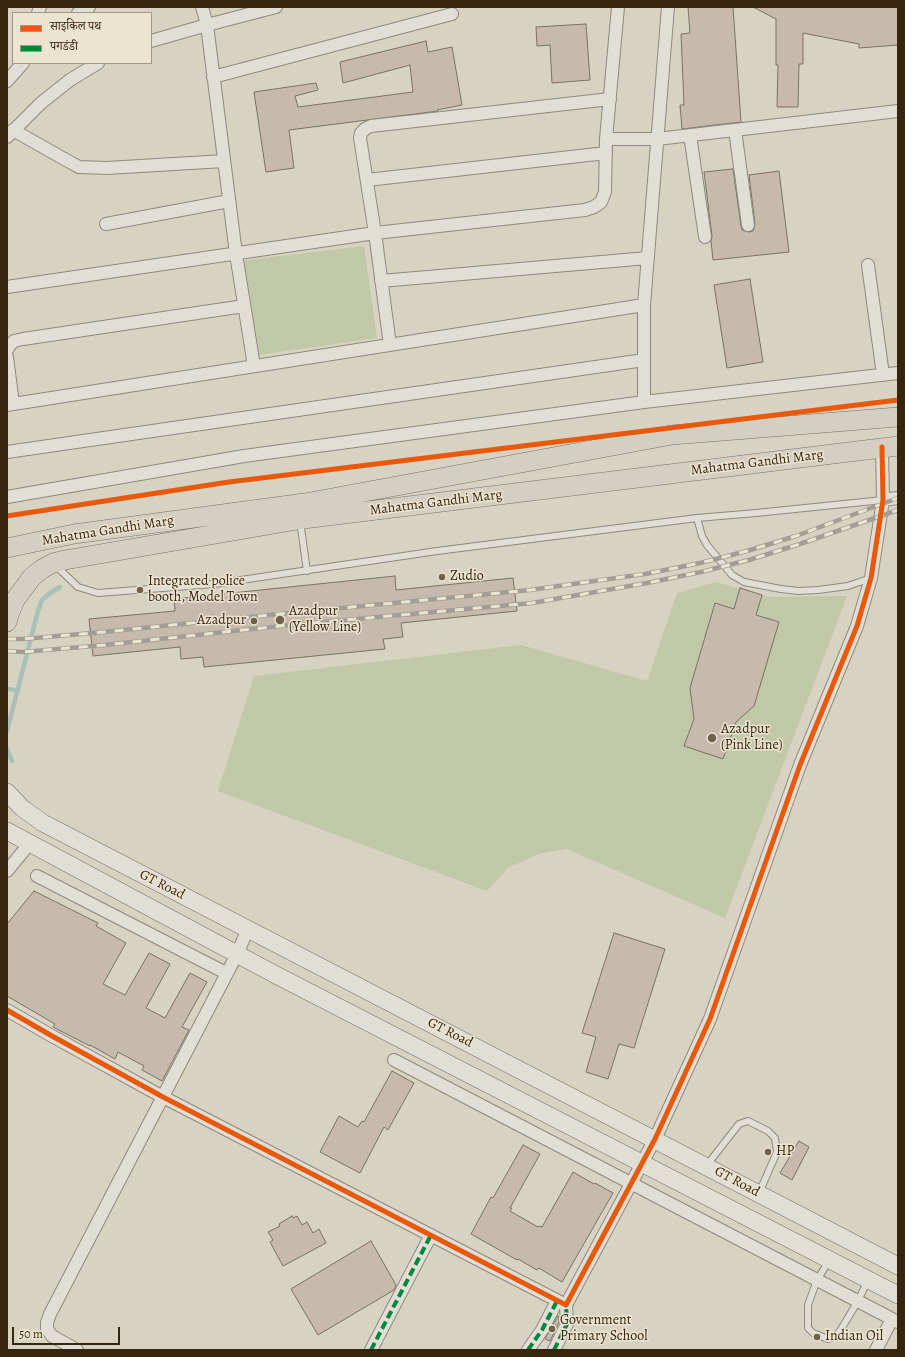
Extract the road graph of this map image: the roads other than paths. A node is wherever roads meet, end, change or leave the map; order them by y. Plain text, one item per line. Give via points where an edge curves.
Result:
1 (89, 7) edge
2 (202, 7) edge
3 (276, 7) edge
4 (618, 7) edge
5 (668, 7) edge
6 (80, 12) edge
7 (452, 14) dead end
8 (206, 25) junction
9 (152, 41) edge
10 (22, 64) edge
11 (96, 64) edge
12 (213, 77) junction
13 (7, 81) edge
14 (610, 99) junction
15 (898, 111) edge
16 (734, 130) junction
17 (10, 133) edge
18 (690, 135) junction
19 (606, 139) junction
20 (656, 139) junction
21 (606, 153) junction
22 (224, 161) junction
23 (367, 180) junction
24 (229, 201) junction
25 (106, 224) dead end
26 (748, 226) dead end
27 (376, 234) junction
28 (705, 237) dead end
29 (236, 254) junction
30 (648, 258) junction
31 (868, 265) dead end
32 (382, 280) junction
33 (7, 287) edge
34 (644, 305) junction
35 (244, 306) junction
36 (390, 345) junction
37 (7, 350) edge
38 (7, 357) edge
39 (644, 360) junction
40 (254, 366) junction
41 (898, 373) edge
42 (883, 375) junction
43 (644, 402) junction
44 (10, 405) edge
45 (898, 417) edge
46 (890, 447) edge
47 (7, 452) edge
48 (7, 497) edge
49 (898, 498) edge
50 (883, 500) junction
51 (697, 518) junction
52 (300, 520) junction
53 (7, 548) edge
54 (53, 563) junction
55 (306, 571) junction
56 (872, 578) junction
57 (7, 622) edge
58 (7, 792) edge
59 (7, 831) edge
60 (30, 843) junction
61 (7, 870) edge
62 (37, 876) dead end
63 (248, 929) junction
64 (237, 954) junction
65 (226, 973) junction
66 (7, 1010) edge
67 (394, 1060) dead end
68 (163, 1097) junction
69 (655, 1139) junction
70 (642, 1164) junction
71 (706, 1166) junction
72 (631, 1183) junction
73 (758, 1193) junction
74 (431, 1235) junction
75 (829, 1260) junction
76 (898, 1266) edge
77 (818, 1280) junction
78 (868, 1280) junction
79 (898, 1295) edge
80 (858, 1301) junction
81 (562, 1303) junction
82 (895, 1320) edge
83 (77, 1350) edge
84 (371, 1350) edge
85 (528, 1350) edge
86 (554, 1350) edge
87 (876, 1350) edge

1 - 6 street
2 - 8 street
3 - 8 street
4 - 14 street
5 - 20 street
7 - 12 street
8 - 9 street
8 - 12 street
10 - 13 street
11 - 17 street via 70,80 41,103
12 - 22 street
14 - 19 street
14 - 23 street via 372,126 361,133 360,138
15 - 16 street
16 - 18 street
16 - 26 street
17 - 22 street via 79,167 106,168
18 - 20 street
18 - 28 street
19 - 20 street
19 - 21 street
20 - 30 street
21 - 23 street
21 - 27 street via 605,192 601,202 594,207
22 - 24 street
23 - 27 street
24 - 25 street
24 - 29 street
27 - 29 street
27 - 32 street
29 - 33 street
29 - 35 street
30 - 32 street
30 - 34 street
31 - 42 street
32 - 36 street
34 - 36 street
34 - 39 street
35 - 37 street via 23,339 14,341
35 - 40 street
36 - 40 street
38 - 44 street
39 - 43 street
39 - 47 street
40 - 44 street
41 - 42 street
42 - 43 street
43 - 48 street via 244,456
45 - 53 main road, Mahatma Gandhi Marg via 672,435 305,503 74,534
46 - 50 street
46 - 52 main road, Mahatma Gandhi Marg
49 - 50 street
50 - 51 lane
50 - 56 street
51 - 55 lane via 437,551
51 - 56 lane via 707,545 732,575 744,582 798,591 848,586
52 - 54 main road, Mahatma Gandhi Marg
52 - 55 lane
54 - 55 lane via 78,587 98,593 214,584
54 - 57 main road, Mahatma Gandhi Marg via 32,577 23,588 15,600
56 - 69 street via 857,626 800,766 710,1019
58 - 63 main road, GT Road via 22,808 43,823
59 - 60 main road, GT Road
60 - 61 street
60 - 64 main road, GT Road
62 - 65 street
63 - 64 street
63 - 69 main road, GT Road
64 - 65 street
64 - 70 main road, GT Road
65 - 68 street
66 - 68 street
67 - 72 street
68 - 74 street
68 - 83 street via 50,1314 47,1329 52,1336
69 - 70 street
69 - 71 main road, GT Road
70 - 72 street
70 - 75 main road, GT Road
71 - 73 main road, GT Road
71 - 73 lane via 739,1124 748,1121 768,1131 775,1138 777,1152
72 - 77 street
72 - 81 street
73 - 76 main road, GT Road
74 - 81 street
74 - 84 street
75 - 77 lane
75 - 78 main road, GT Road
77 - 80 street
77 - 80 lane via 808,1305 808,1328 813,1333 828,1339 835,1336
78 - 79 main road, GT Road
78 - 80 lane
80 - 82 street
81 - 85 street
81 - 86 street via 567,1324
82 - 87 street

